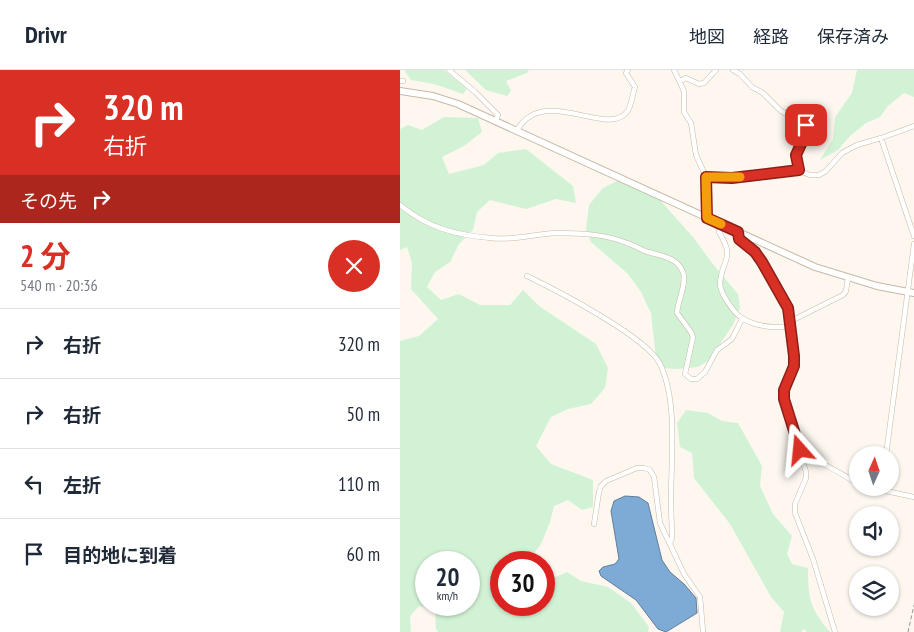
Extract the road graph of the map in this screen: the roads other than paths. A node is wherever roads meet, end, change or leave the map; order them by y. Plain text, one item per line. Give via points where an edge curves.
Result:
1 (450, 70) edge
2 (628, 70) edge
3 (674, 70) edge
4 (716, 70) edge
5 (733, 70) edge
6 (680, 81) junction
7 (400, 91) edge
8 (496, 120) junction
9 (914, 126) edge
10 (518, 130) junction
11 (882, 138) junction
12 (799, 170) junction
13 (706, 177) junction
14 (400, 205) edge
15 (707, 218) junction
16 (721, 224) junction
17 (738, 232) junction
18 (914, 236) edge
19 (914, 244) edge
20 (527, 276) dead end
21 (848, 278) junction
22 (911, 292) edge
23 (742, 319) junction
24 (790, 323) junction
25 (887, 446) edge
26 (804, 460) junction
27 (849, 479) edge
28 (899, 494) edge
29 (914, 497) edge
30 (594, 524) dead end
31 (670, 544) junction
32 (703, 632) edge
33 (835, 632) edge

1 - 8 street via 498,115
2 - 10 street via 626,73 635,87 632,103 619,119 547,111 522,122
3 - 6 street
4 - 6 street via 704,84 686,78
5 - 12 street via 781,110 806,125 807,131 796,155
6 - 13 street via 684,91 684,112
7 - 8 street via 433,96
8 - 10 street
9 - 11 street
10 - 15 street
11 - 12 street via 842,153 819,175
11 - 18 street
12 - 13 street via 732,178
13 - 15 street
14 - 23 street via 430,225 444,230 492,238 555,233 597,235 673,260 684,274 677,312 693,337 685,374 690,379 697,379 705,372 717,350 732,339
15 - 16 street
16 - 17 street
16 - 23 street via 719,232 727,245 728,256 720,285 722,294
17 - 21 street via 815,267
17 - 24 street via 739,239 755,252 788,308
19 - 22 street
20 - 31 street via 581,304 640,342 660,364 670,412
21 - 22 street
21 - 24 street via 843,295
22 - 25 street
23 - 24 street via 776,328
24 - 26 street via 794,366 784,390 784,399
26 - 27 street via 817,460
26 - 33 street via 806,478 795,504 795,513
28 - 29 street
30 - 31 street via 601,486 637,468 644,468 650,470 654,477 660,523
31 - 32 street via 684,574 700,597

